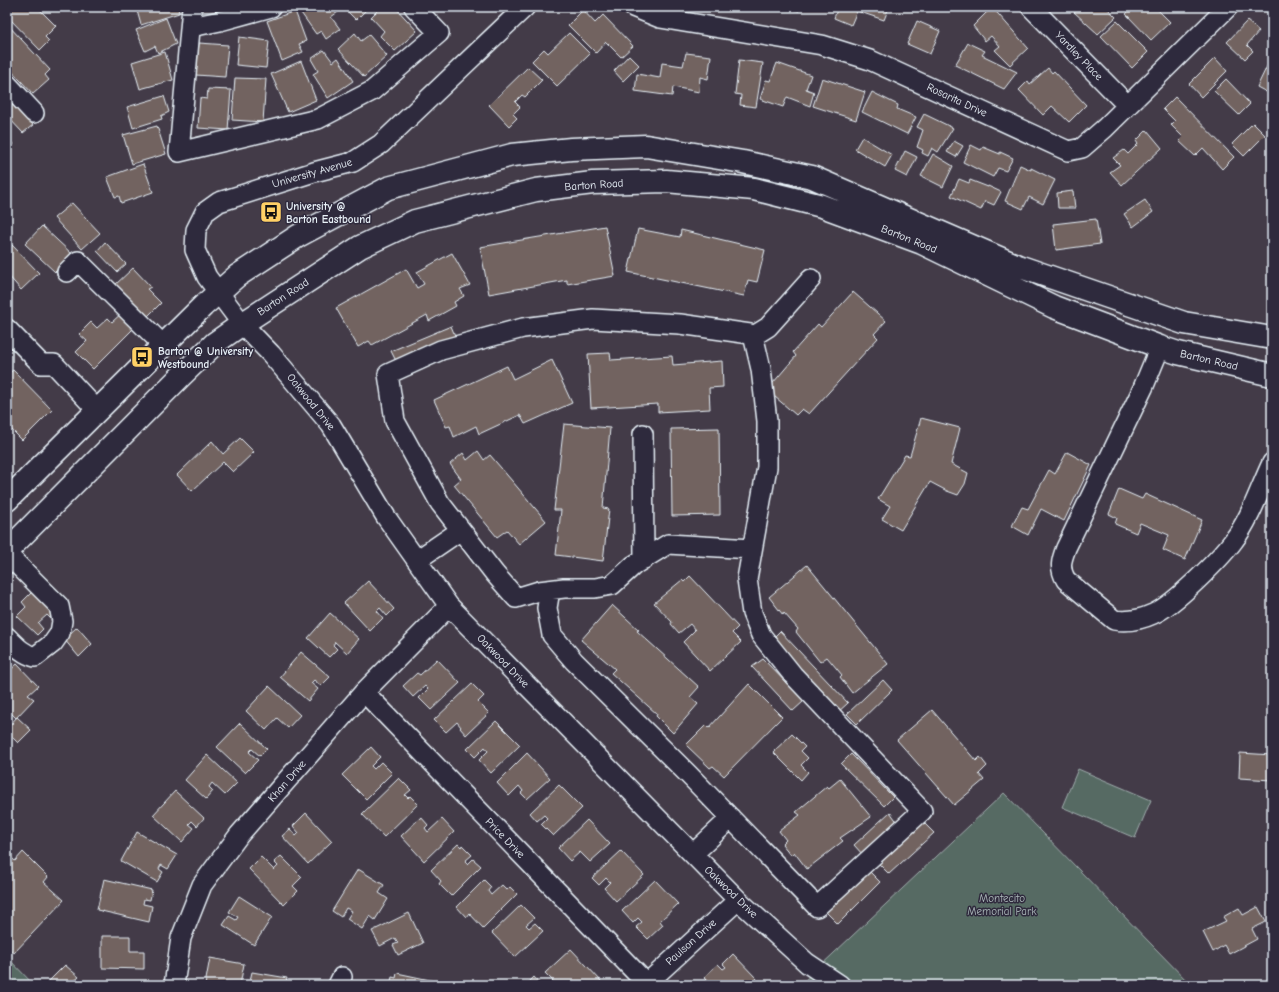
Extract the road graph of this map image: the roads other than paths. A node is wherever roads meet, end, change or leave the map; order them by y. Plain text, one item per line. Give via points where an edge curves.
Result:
1 (192, 7) edge
2 (271, 7) edge
3 (414, 7) edge
4 (525, 7) edge
5 (633, 7) edge
6 (1031, 7) edge
7 (1228, 7) edge
8 (190, 27) junction
9 (7, 84) edge
10 (1127, 105) junction
11 (34, 112) dead end
12 (67, 272) dead end
13 (811, 279) dead end
14 (218, 292) junction
15 (242, 324) junction
16 (7, 329) edge
17 (752, 337) junction
18 (1272, 338) edge
19 (164, 346) junction
20 (1160, 347) junction
21 (1272, 375) edge
22 (98, 411) junction
23 (643, 434) dead end
24 (1272, 463) edge
25 (7, 500) edge
26 (461, 530) junction
27 (752, 549) junction
28 (7, 552) edge
29 (644, 559) junction
30 (417, 560) junction
31 (550, 590) junction
32 (449, 606) junction
33 (7, 637) edge
34 (364, 692) junction
35 (731, 818) junction
36 (693, 854) junction
37 (738, 900) junction
38 (646, 984) edge
39 (174, 985) edge
40 (840, 985) edge

1 - 8 street
2 - 8 street
3 - 8 street via 440,33 372,91 318,119 179,152
4 - 14 street, University Avenue via 380,144 353,162 219,202 204,212 196,230 195,250 207,277
5 - 10 street, Rosarita Drive via 660,18 822,45 870,60 1068,151 1082,148
6 - 10 street, Yardley Place
7 - 10 street, Rosarita Drive
9 - 11 street
12 - 19 street via 78,261
13 - 17 street via 768,327
14 - 15 street, Oakwood Drive
14 - 18 main road, Barton Road via 237,276 298,236 388,188 512,155 571,149 646,146 812,176 1018,266 1184,323
14 - 19 main road, Barton Road
15 - 20 main road, Barton Road via 360,247 415,221 536,190 593,183 666,181 754,189 822,206 922,243 1054,307
15 - 28 main road, Barton Road via 215,344 181,376
15 - 30 street, Oakwood Drive via 331,425 386,517
16 - 22 street via 41,364 54,364
17 - 26 street via 750,334 680,324 593,319 523,328 441,350 388,374 395,421 440,503
17 - 27 street via 761,369 767,467
19 - 22 main road, Barton Road
20 - 21 main road, Barton Road
20 - 24 street via 1066,548 1061,561 1066,580 1114,620 1139,619 1154,614 1178,597 1234,540
22 - 25 main road, Barton Road
23 - 29 street
26 - 30 street
26 - 31 street via 516,598
27 - 29 street via 668,544
27 - 35 street via 747,579 752,613 761,635 793,675 922,811 817,907
28 - 33 street via 59,606 62,621 60,633 53,643 35,657 19,650
29 - 31 street via 612,584 595,588
30 - 32 street, Oakwood Drive
31 - 35 street via 547,608 552,635 574,661
32 - 34 street, Khan Drive
32 - 36 street, Oakwood Drive
34 - 38 street, Price Drive
34 - 39 street, Khan Drive via 239,835 202,886 181,938
35 - 36 street
36 - 37 street, Oakwood Drive
37 - 38 street, Paulson Drive
37 - 40 street, Oakwood Drive via 807,963

